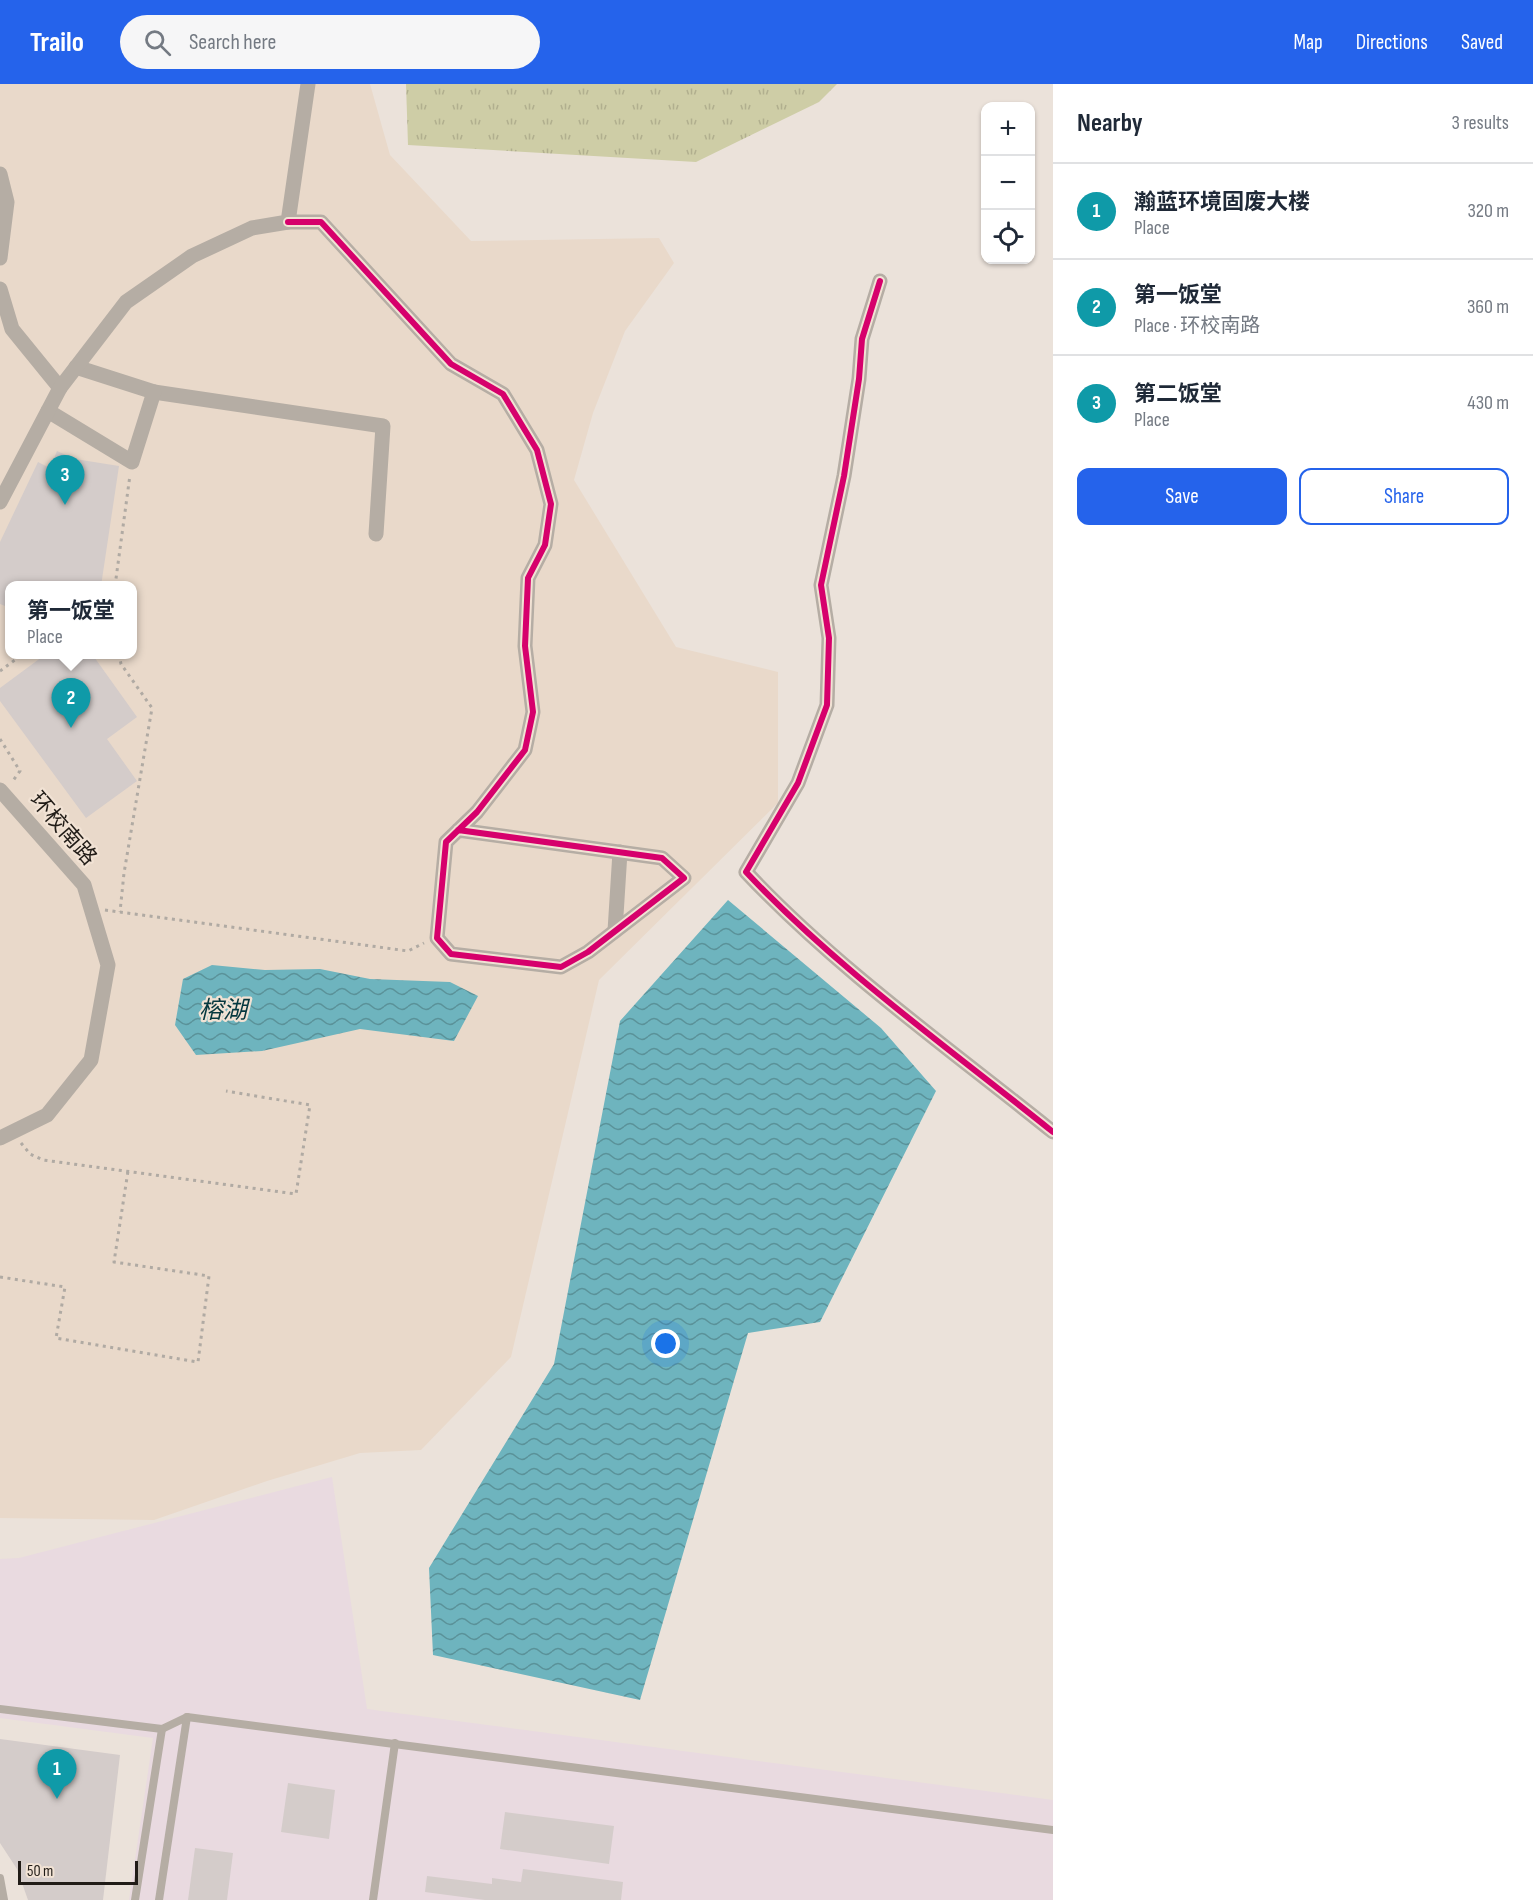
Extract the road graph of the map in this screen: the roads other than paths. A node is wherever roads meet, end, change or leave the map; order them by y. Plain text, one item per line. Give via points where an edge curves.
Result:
1 (308, 84) edge
2 (0, 174) edge
3 (288, 222) junction
4 (0, 258) edge
5 (880, 281) dead end
6 (0, 289) edge
7 (76, 367) junction
8 (60, 388) junction
9 (154, 392) junction
10 (48, 411) junction
11 (0, 501) edge
12 (376, 534) dead end
13 (2, 792) edge
14 (458, 830) junction
15 (620, 852) junction
16 (615, 931) junction
17 (1053, 1132) edge
18 (7, 1135) edge
19 (0, 1709) edge
20 (187, 1717) junction
21 (162, 1729) junction
22 (395, 1743) junction
23 (1053, 1830) edge
24 (0, 1878) edge
25 (4, 1900) edge
26 (135, 1900) edge
27 (159, 1900) edge
28 (373, 1900) edge

1 - 3 street
2 - 4 street via 7,202
3 - 7 street via 252,228 183,262 126,302
3 - 14 street via 321,222 451,364 503,394 537,450 551,504 545,545 528,578 525,646 531,722 525,750 477,812
5 - 17 street via 862,339 844,476 821,585 829,638 827,705 798,783 746,872 772,900 870,985
6 - 8 street via 12,329
7 - 8 street
7 - 9 street
8 - 10 street
9 - 10 street via 132,462
9 - 12 street via 383,426
10 - 11 street
13 - 18 street, 环校南路 via 84,885 108,965 91,1060 47,1115
14 - 15 street
14 - 16 street via 446,842 437,938 451,954 561,967
15 - 16 street
15 - 16 street via 662,858 684,878
19 - 21 lane
20 - 21 lane
20 - 22 lane
20 - 27 lane
21 - 26 lane
22 - 23 lane
22 - 28 lane
24 - 25 lane

